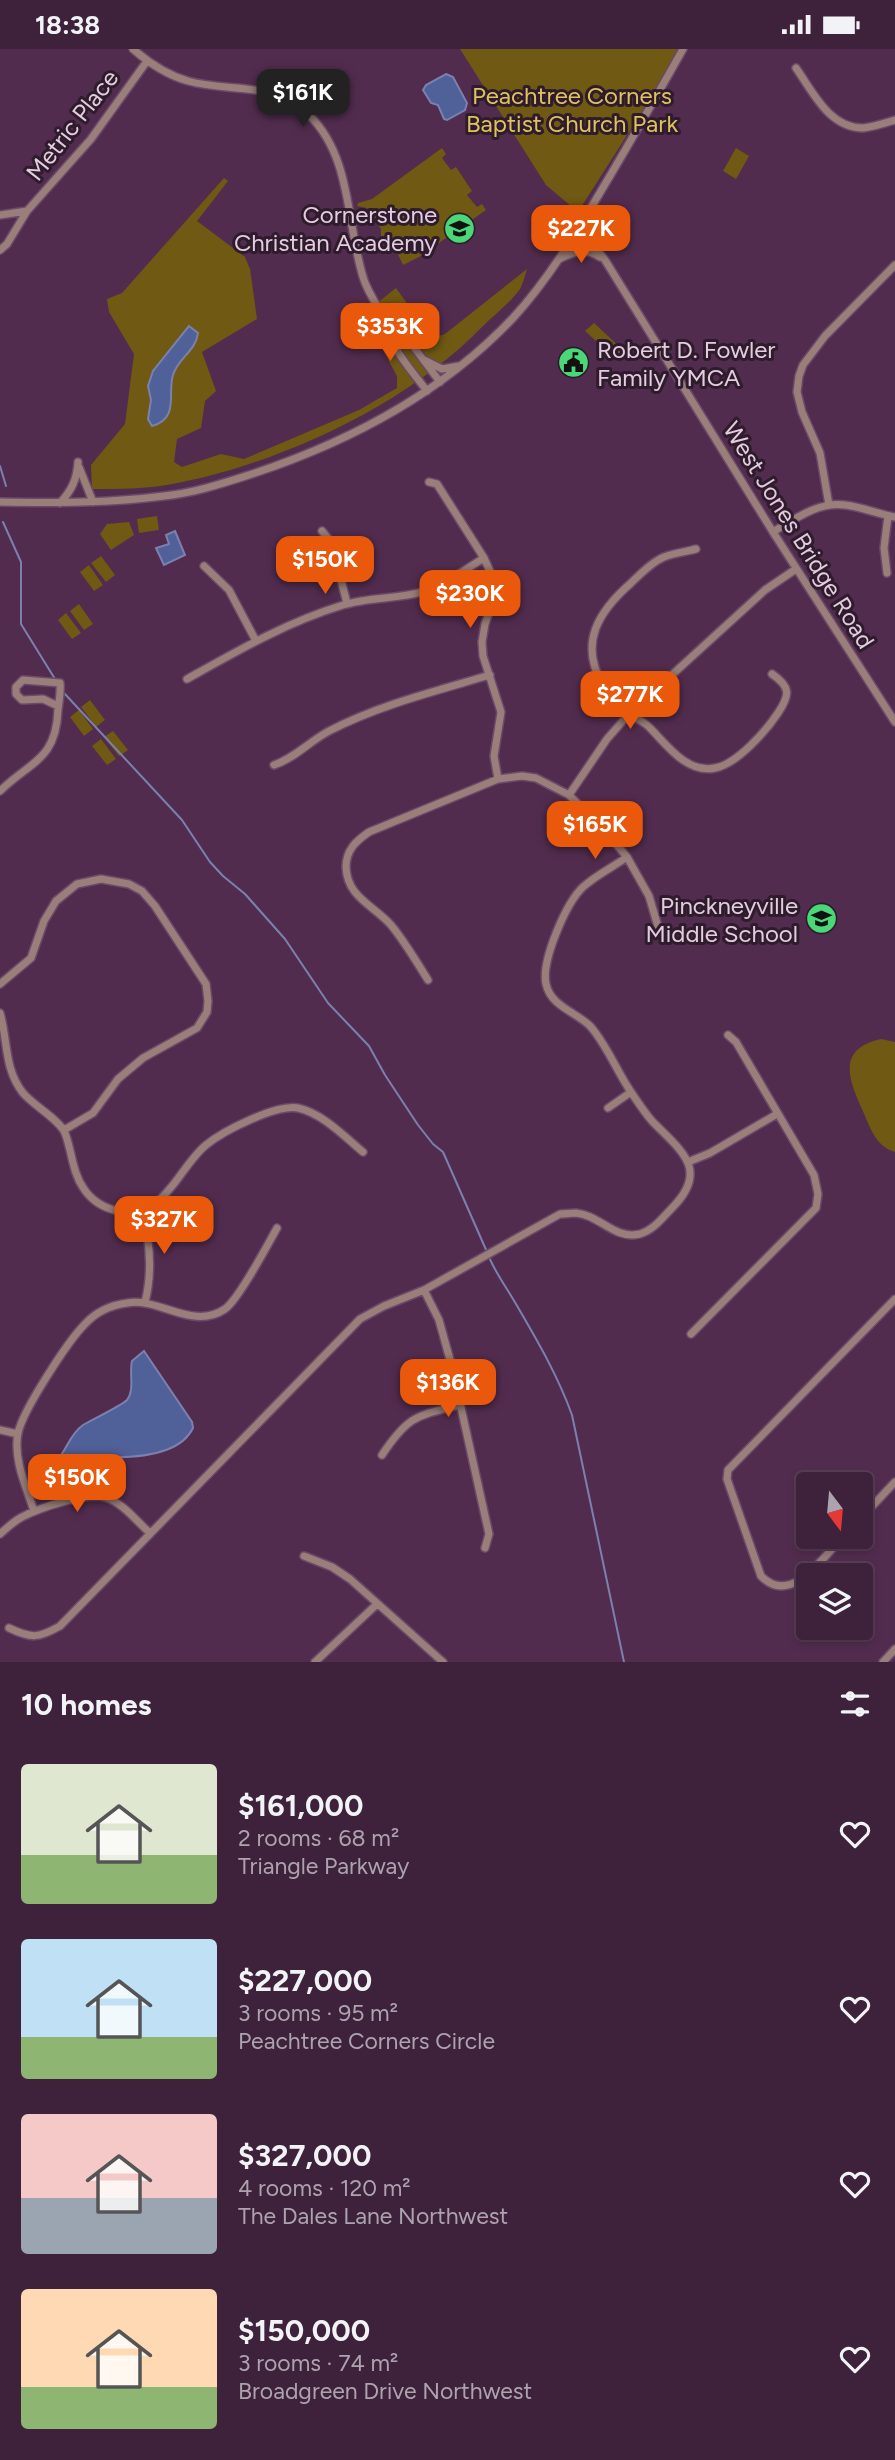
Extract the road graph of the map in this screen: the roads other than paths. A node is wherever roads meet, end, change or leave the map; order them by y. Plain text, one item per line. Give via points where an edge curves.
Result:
1 (133, 49) edge
2 (683, 49) edge
3 (146, 61) junction
4 (796, 68) dead end
5 (895, 120) edge
6 (27, 211) junction
7 (0, 215) edge
8 (578, 229) junction
9 (0, 250) edge
10 (558, 259) junction
11 (605, 260) junction
12 (895, 265) edge
13 (386, 320) junction
14 (423, 360) junction
15 (460, 366) junction
16 (440, 382) junction
17 (427, 391) junction
18 (77, 478) junction
19 (429, 482) dead end
20 (0, 502) edge
21 (93, 502) junction
22 (60, 503) junction
23 (77, 503) junction
24 (829, 505) junction
25 (892, 516) edge
26 (322, 531) dead end
27 (773, 532) junction
28 (695, 549) dead end
29 (484, 558) junction
30 (204, 566) dead end
31 (796, 569) junction
32 (887, 573) dead end
33 (347, 603) junction
34 (256, 641) junction
35 (772, 674) dead end
36 (490, 675) junction
37 (187, 679) dead end
38 (58, 706) junction
39 (629, 714) junction
40 (895, 722) edge
41 (274, 765) dead end
42 (498, 779) junction
43 (0, 791) edge
44 (569, 795) junction
45 (627, 857) junction
46 (659, 930) dead end
47 (428, 980) dead end
48 (0, 983) edge
49 (0, 1013) edge
50 (727, 1035) dead end
51 (3, 1054) edge
52 (631, 1092) junction
53 (608, 1108) dead end
54 (777, 1114) junction
55 (64, 1131) junction
56 (363, 1152) dead end
57 (688, 1162) junction
58 (142, 1211) junction
59 (277, 1228) dead end
60 (424, 1290) junction
61 (895, 1299) edge
62 (145, 1301) junction
63 (691, 1334) dead end
64 (459, 1405) junction
65 (0, 1430) edge
66 (18, 1434) junction
67 (382, 1455) dead end
68 (895, 1482) edge
69 (873, 1505) edge
70 (34, 1511) junction
71 (150, 1533) junction
72 (0, 1534) edge
73 (485, 1548) dead end
74 (831, 1549) edge
75 (304, 1556) dead end
76 (376, 1605) junction
77 (9, 1628) dead end
78 (895, 1649) edge
79 (315, 1662) edge
80 (443, 1662) edge
81 (883, 1662) edge

1 - 3 street
2 - 8 street
3 - 6 street, Metric Place via 92,139
3 - 13 street via 189,81 265,91 308,114 333,148 363,277
4 - 5 street via 836,120 866,128
6 - 7 street, Metric Place
6 - 9 street, Metric Place
8 - 10 street
8 - 11 street, West Jones Bridge Road
10 - 11 street via 582,250
10 - 15 street via 514,316
11 - 27 street, West Jones Bridge Road
12 - 24 street via 825,336 799,376 797,391 820,453
13 - 14 street via 401,330
13 - 17 street via 391,339
14 - 15 street via 442,369
14 - 16 street
15 - 16 street
16 - 17 street
17 - 21 street via 370,426 224,483 167,496
18 - 21 street via 78,462
18 - 22 street
18 - 23 street
19 - 29 street via 437,484
20 - 22 street
21 - 23 street
22 - 23 street
24 - 25 street
24 - 27 street
25 - 32 street via 884,548
26 - 33 street via 331,542
27 - 31 street, West Jones Bridge Road
28 - 39 street via 662,558 640,574 610,602 593,633 599,676
29 - 33 street via 421,593
29 - 36 street via 495,596 482,642
30 - 34 street via 229,590
31 - 39 street via 765,590
31 - 40 street, West Jones Bridge Road
33 - 34 street
34 - 37 street
35 - 39 street via 783,681 787,699 741,753 715,768 695,768
36 - 41 street via 366,714
36 - 42 street via 501,712 494,756
38 - 38 street via 60,683 23,680 16,687 22,700 43,699
38 - 43 street via 52,746
39 - 44 street
42 - 44 street via 536,779
42 - 47 street via 369,832 349,851 348,883 390,924
44 - 45 street
45 - 46 street via 649,896
45 - 52 street via 582,888 569,905 544,975 546,988 562,1007 590,1027
48 - 55 street via 31,958 56,901 77,884 101,879 142,891 206,984 206,1013 197,1028 130,1067 100,1106
49 - 51 street
50 - 54 street via 736,1042
51 - 55 street via 24,1094
52 - 53 street
52 - 57 street via 650,1119 682,1149
54 - 57 street
54 - 63 street via 814,1175 817,1208
55 - 58 street via 77,1176 90,1197 113,1210
56 - 58 street via 307,1110 273,1110 208,1143 164,1198
57 - 60 street via 689,1187 648,1231 620,1234 578,1213 560,1215
58 - 62 street via 150,1257
59 - 62 street via 225,1308 193,1316
60 - 64 street via 439,1320
60 - 71 street via 360,1319
61 - 74 street via 728,1471 727,1479 767,1583 786,1587 799,1581
62 - 66 street via 110,1307 85,1323 33,1399
64 - 67 street via 415,1417
64 - 73 street via 489,1534
65 - 66 street
66 - 70 street via 19,1463
68 - 69 street
70 - 71 street via 93,1495 106,1497
70 - 72 street
71 - 77 street via 60,1626 35,1636
75 - 76 street via 350,1579
76 - 79 street
76 - 80 street
78 - 81 street

